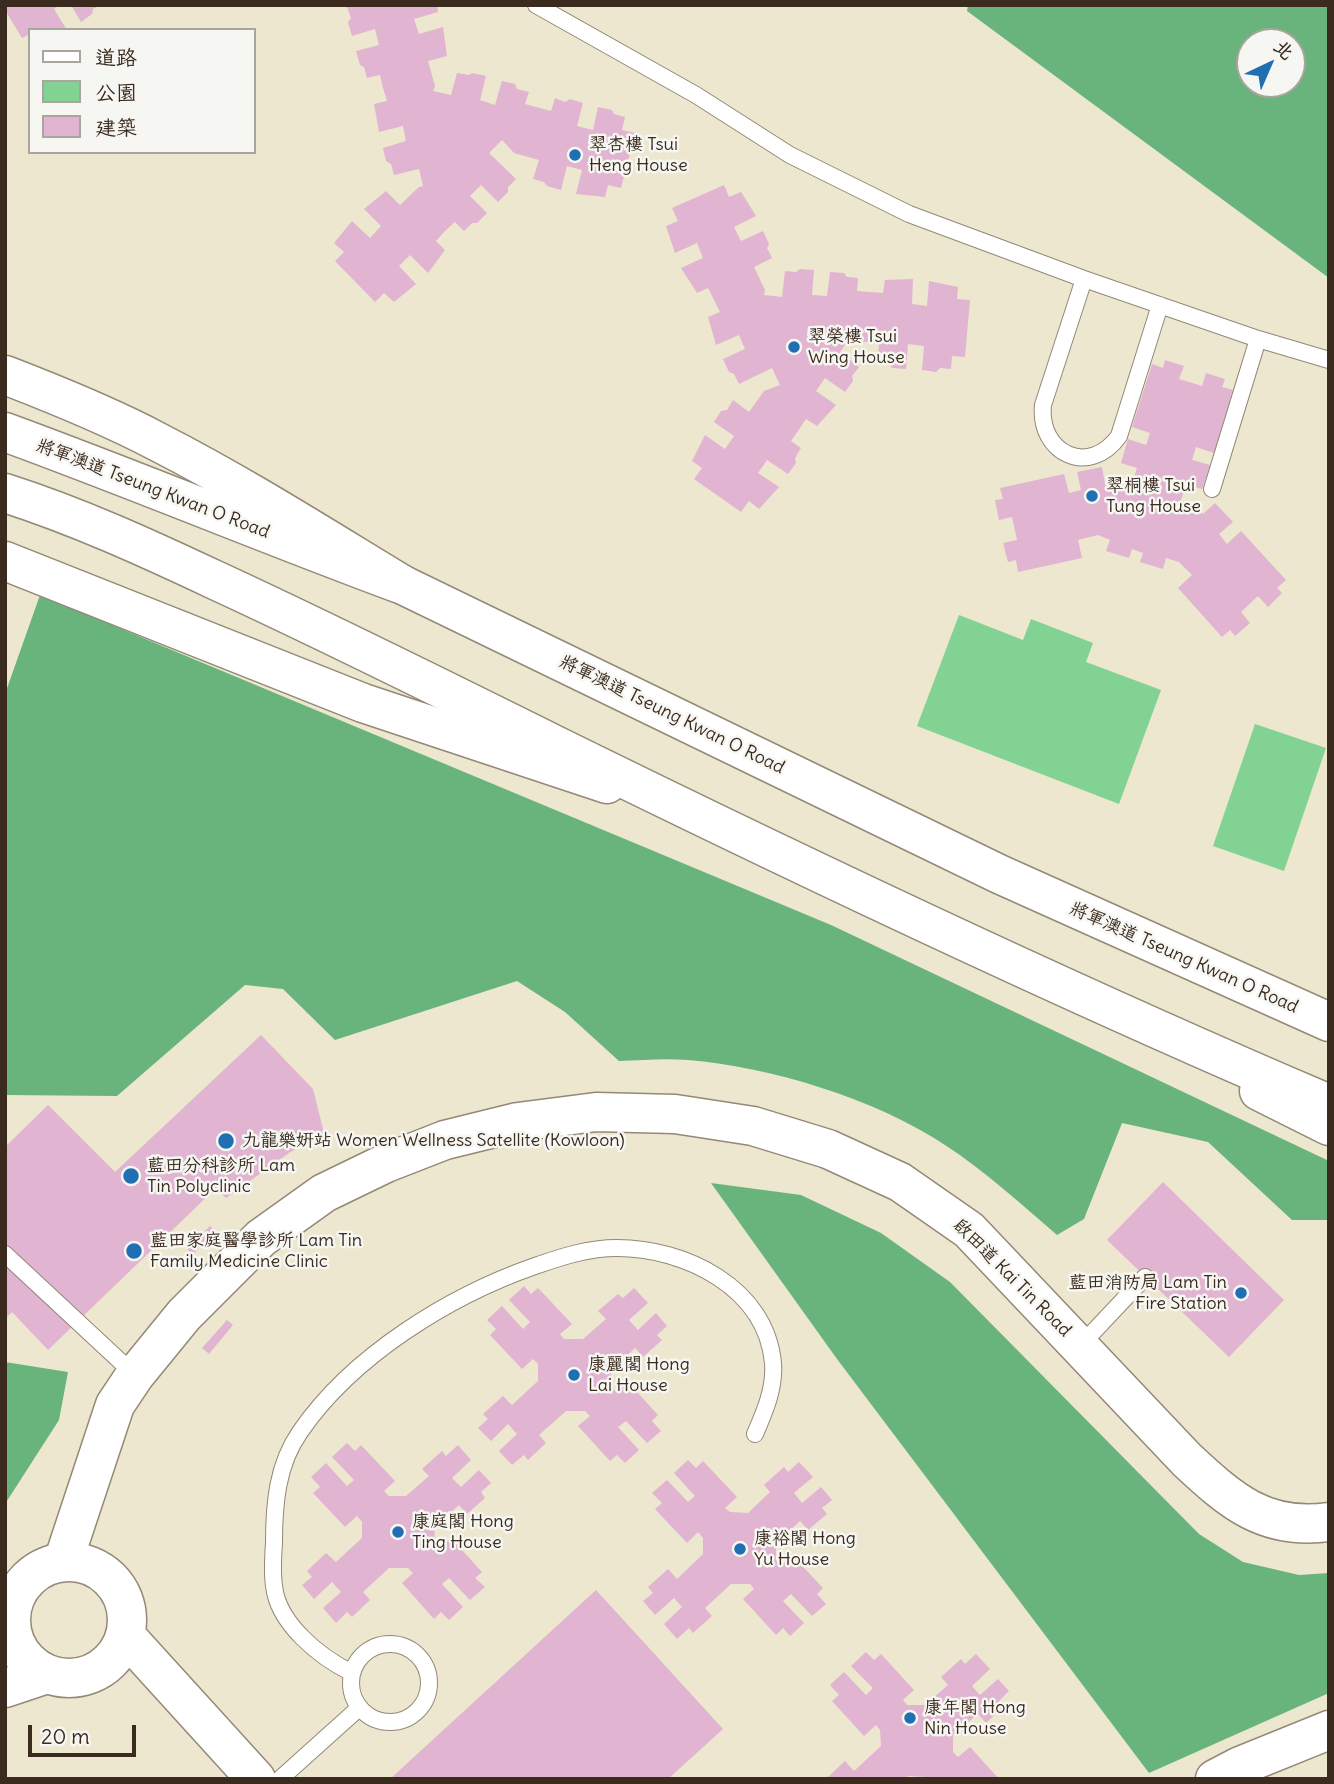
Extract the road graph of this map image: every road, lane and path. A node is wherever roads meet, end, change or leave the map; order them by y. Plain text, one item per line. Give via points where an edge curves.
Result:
1 (536, 5) edge
2 (1084, 279) junction
3 (1160, 305) junction
4 (1258, 339) junction
5 (1329, 360) edge
6 (5, 376) edge
7 (5, 432) edge
8 (1212, 489) dead end
9 (5, 493) edge
10 (5, 561) edge
11 (403, 585) junction
12 (693, 813) junction
13 (1070, 989) junction
14 (1329, 1022) edge
15 (1329, 1104) edge
16 (1329, 1126) edge
17 (5, 1254) edge
18 (1145, 1277) dead end
19 (1080, 1346) junction
20 (135, 1375) junction
21 (755, 1434) dead end
22 (1329, 1522) edge
23 (80, 1565) junction
24 (8, 1623) edge
25 (117, 1650) junction
26 (352, 1673) junction
27 (47, 1674) junction
28 (5, 1688) edge
29 (359, 1707) junction
30 (1329, 1730) edge
31 (1329, 1759) edge
32 (256, 1779) edge
33 (280, 1779) edge
34 (1215, 1779) edge
35 (1276, 1779) edge

1 - 2 lane via 696,95 790,155 909,214
2 - 3 lane
2 - 3 lane via 1042,418 1052,443 1075,457 1101,454 1119,436
3 - 4 lane
4 - 5 lane
4 - 8 lane
6 - 11 main road via 157,441
7 - 11 main road, 將軍澳道 Tseung Kwan O Road
9 - 12 main road via 169,558
10 - 12 main road via 363,703
11 - 14 main road, 將軍澳道 Tseung Kwan O Road via 999,874
12 - 13 main road
13 - 15 main road
13 - 16 main road
17 - 20 lane
18 - 19 lane
19 - 20 main road, 啟田道 Kai Tin Road via 969,1230 900,1182 828,1149 753,1126 675,1114 596,1112 519,1122 445,1140 324,1193 235,1262
19 - 22 main road, 啟田道 Kai Tin Road via 1218,1489 1256,1514 1303,1526
20 - 23 main road, 啟田道 Kai Tin Road via 102,1440
21 - 26 lane via 770,1399 773,1363 763,1326 742,1296 715,1275 684,1260 615,1248 581,1252 497,1280 449,1304 403,1332 361,1366 299,1433 282,1467 274,1504 278,1602 296,1630 327,1660
23 - 24 main road via 46,1566 31,1575 20,1587
23 - 25 main road via 112,1580 123,1597 128,1616
24 - 27 main road via 29,1661
25 - 27 main road via 95,1673 63,1679
25 - 32 main road via 218,1737
26 - 29 lane via 352,1694
26 - 29 lane via 366,1652 390,1643 415,1652 428,1673 427,1698 411,1717 387,1722
27 - 28 main road
29 - 33 lane
30 - 34 main road
31 - 35 main road

